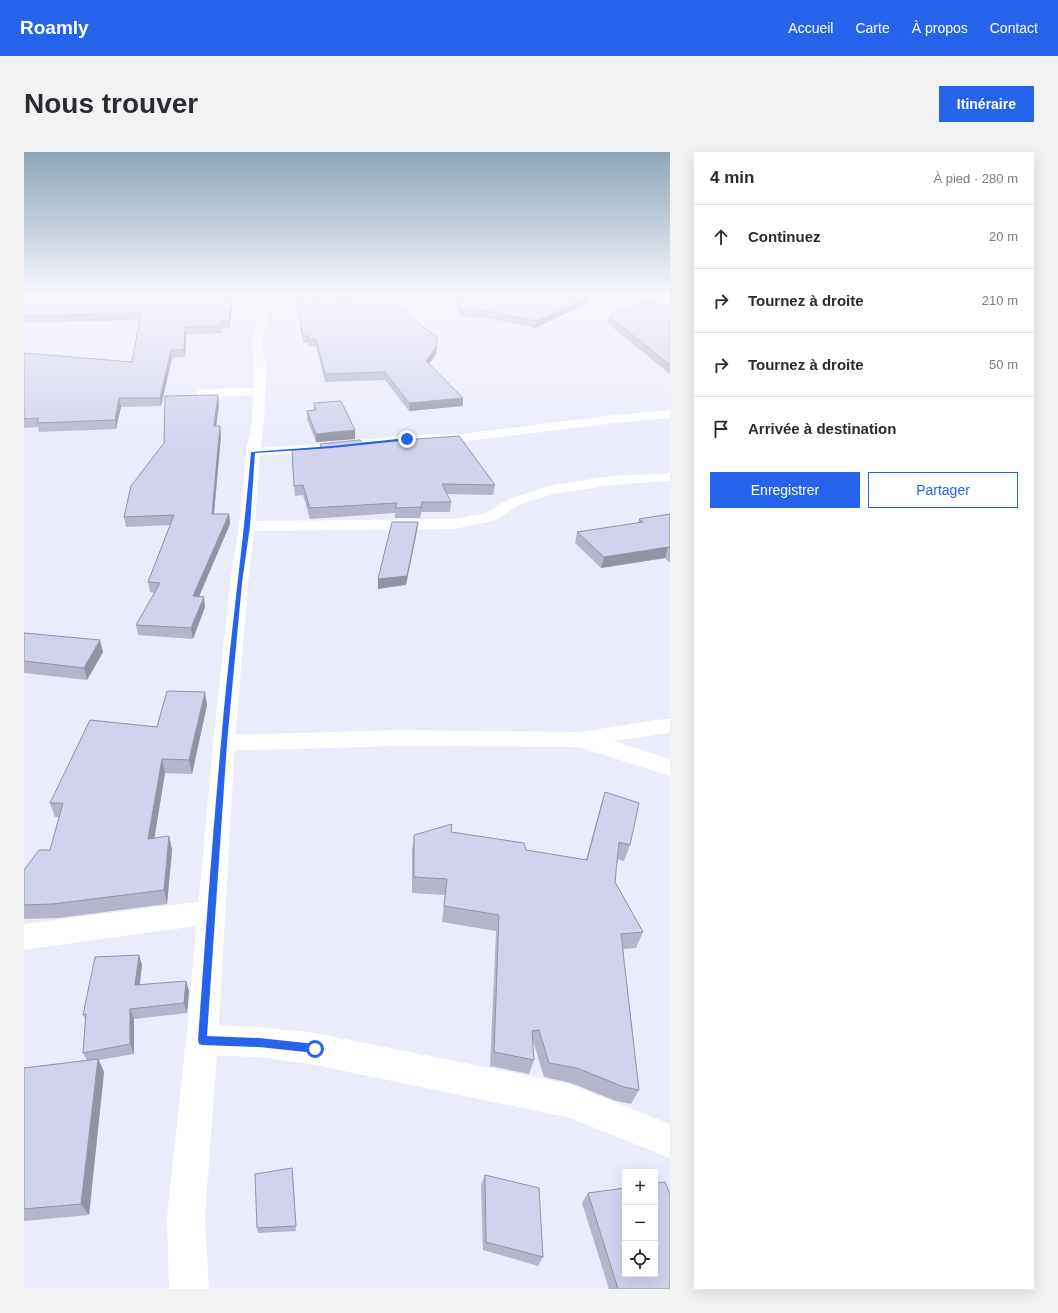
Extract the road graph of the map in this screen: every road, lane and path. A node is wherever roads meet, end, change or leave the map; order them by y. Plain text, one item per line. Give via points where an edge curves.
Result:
1 (258, 347) edge
2 (259, 392) junction
3 (203, 393) dead end
4 (670, 414) edge
5 (253, 452) junction
6 (670, 477) edge
7 (247, 526) junction
8 (670, 726) edge
9 (580, 739) junction
10 (224, 743) junction
11 (670, 768) edge
12 (211, 912) junction
13 (24, 937) edge
14 (202, 1040) junction
15 (670, 1140) edge
16 (189, 1289) edge

1 - 2 street
2 - 3 street
2 - 5 street
4 - 5 street via 462,438 407,439
5 - 7 street
6 - 7 street via 579,485 515,501 492,516 473,522
7 - 10 street
8 - 9 street
9 - 10 street via 398,738
9 - 11 street
10 - 12 street
12 - 13 street
12 - 14 street
14 - 15 street via 259,1042 315,1049 570,1101
14 - 16 street via 186,1217

